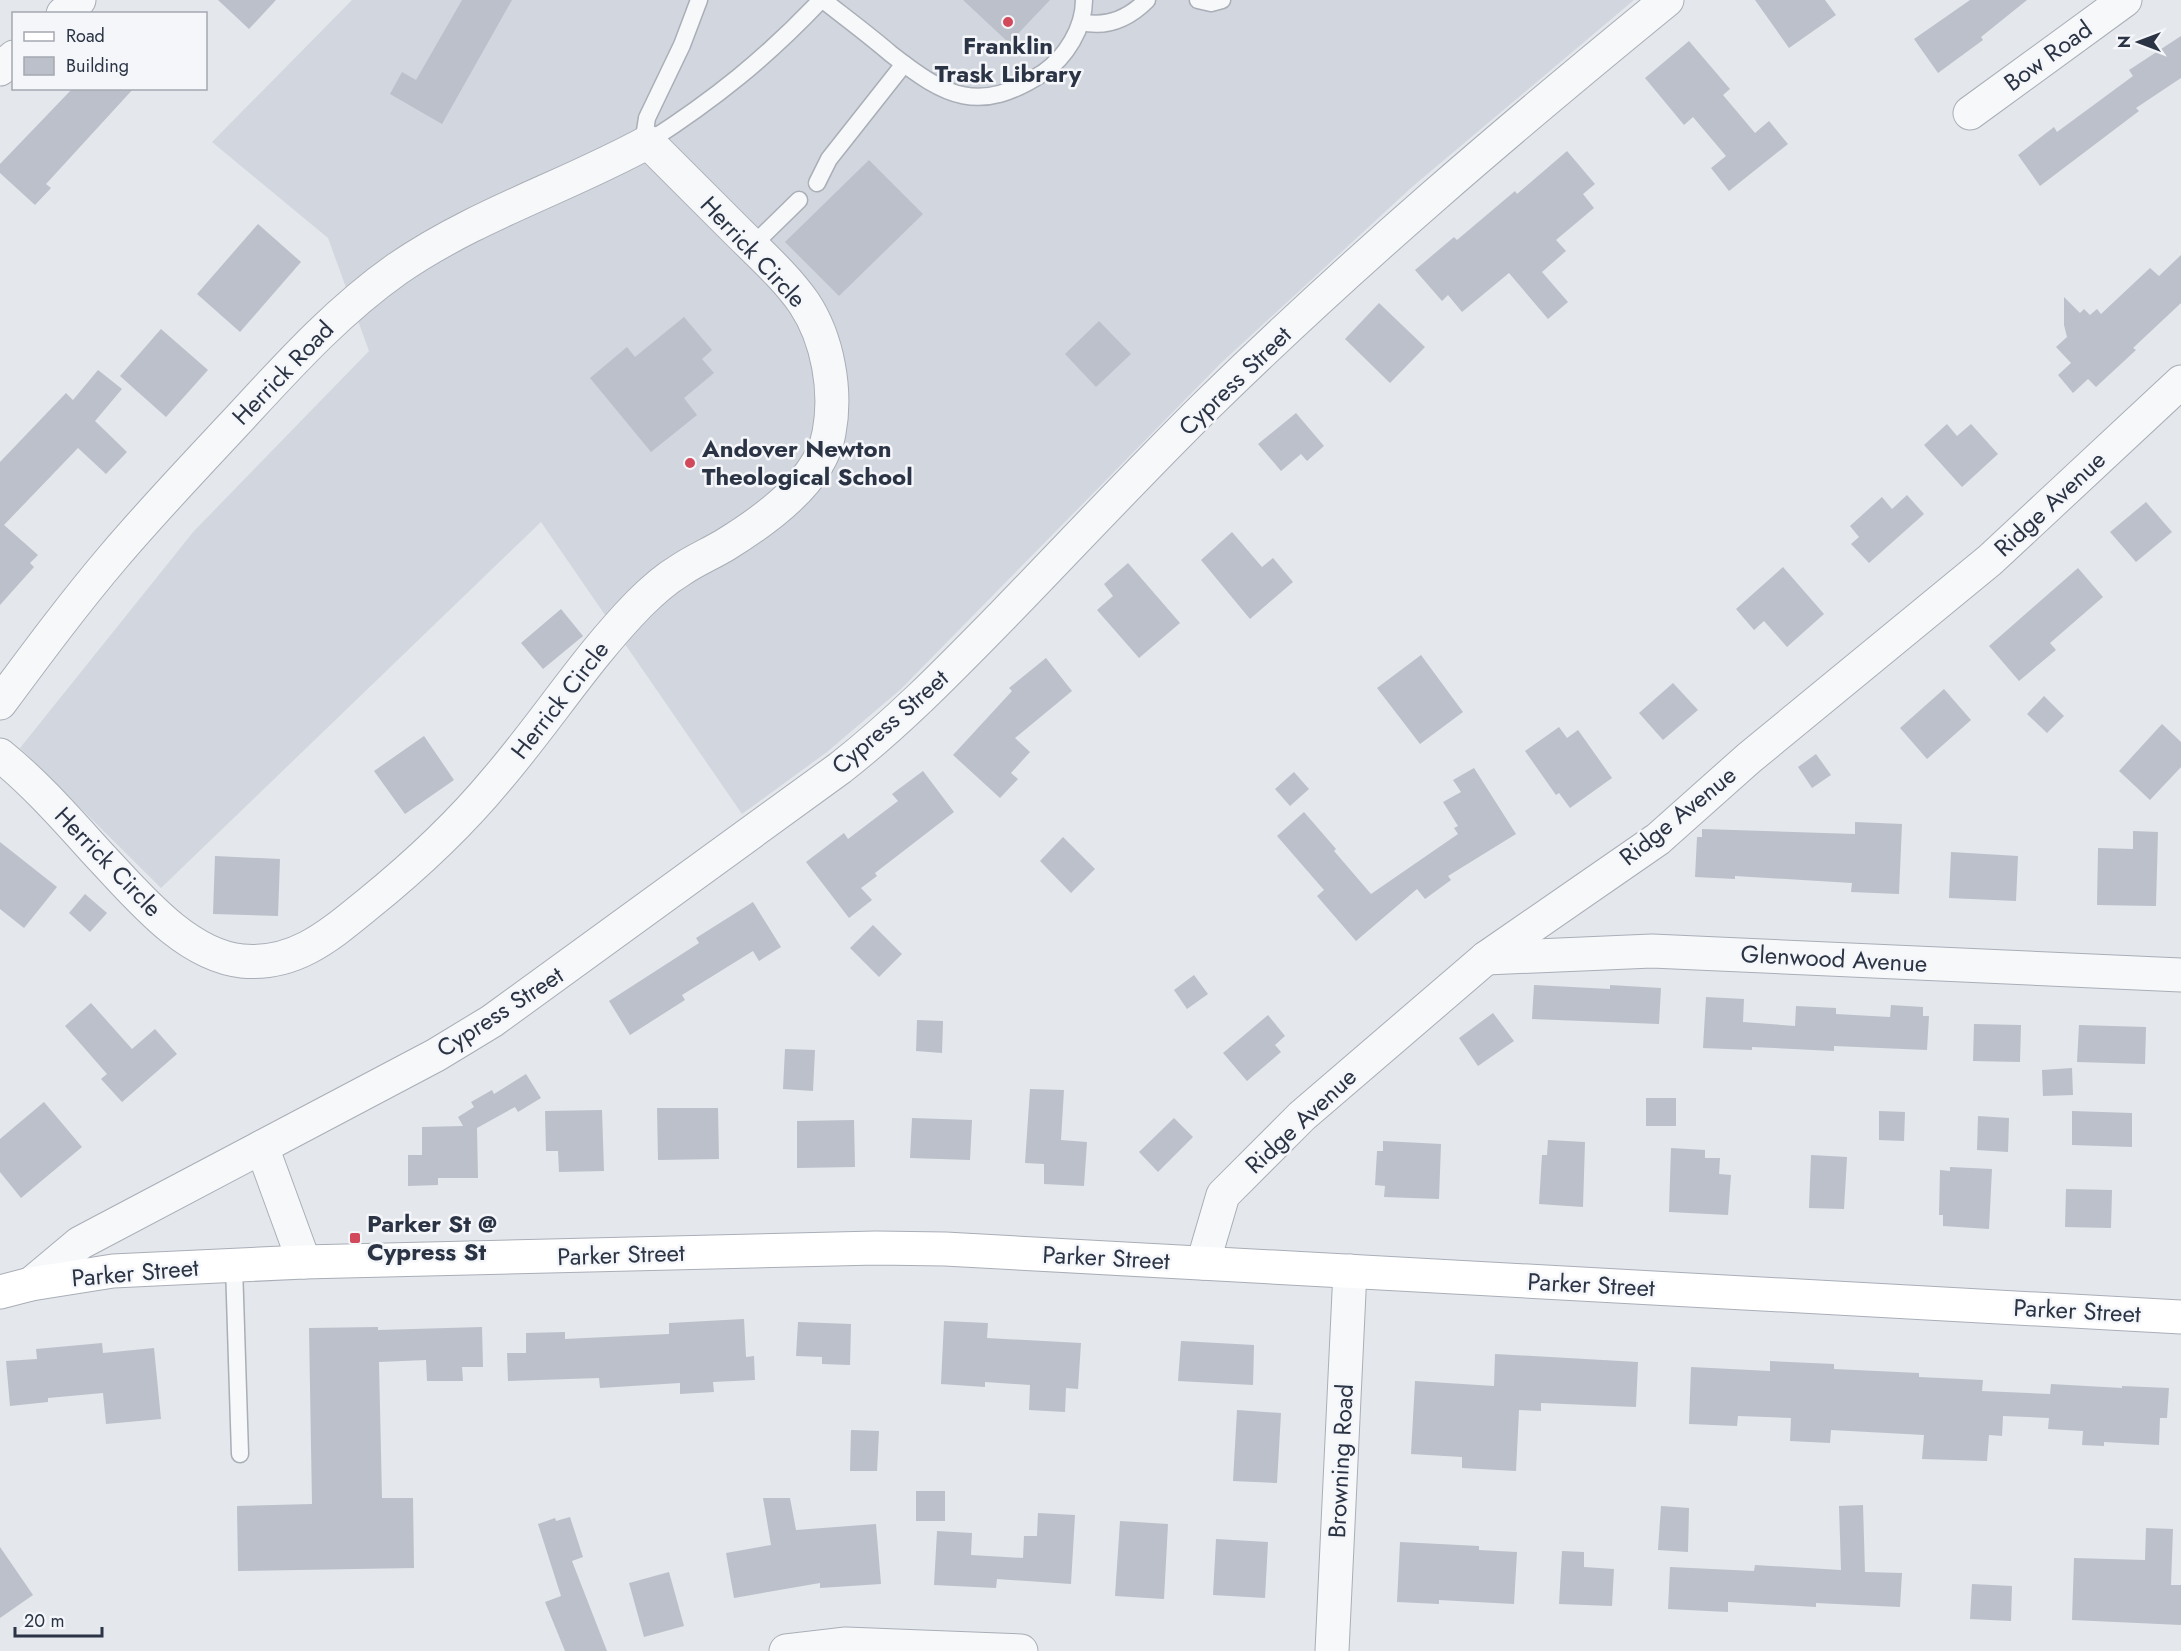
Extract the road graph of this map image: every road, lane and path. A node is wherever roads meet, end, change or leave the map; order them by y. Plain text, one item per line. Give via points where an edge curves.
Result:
1 (79, 0) edge
2 (699, 0) edge
3 (822, 0) edge
4 (1084, 0) edge
5 (1148, 0) edge
6 (1198, 0) edge
7 (1222, 0) edge
8 (1667, 0) edge
9 (2125, 0) edge
10 (65, 12) edge
11 (1081, 22) junction
12 (12, 59) edge
13 (904, 64) junction
14 (0, 69) edge
15 (1970, 113) dead end
16 (648, 142) junction
17 (817, 183) dead end
18 (799, 200) dead end
19 (752, 246) junction
20 (2181, 382) edge
21 (0, 703) edge
22 (0, 754) edge
23 (1486, 958) junction
24 (2181, 975) edge
25 (262, 1147) junction
26 (304, 1262) junction
27 (1203, 1263) junction
28 (234, 1266) junction
29 (1350, 1271) junction
30 (31, 1284) junction
31 (0, 1292) edge
32 (2181, 1317) edge
33 (240, 1454) dead end
34 (786, 1651) edge
35 (1022, 1651) edge
36 (1332, 1651) edge

1 - 10 street
2 - 16 lane via 650,111 645,131
3 - 13 lane
3 - 16 lane via 754,66
4 - 11 lane
5 - 11 lane via 1116,21
6 - 7 lane
8 - 25 street, Cypress Street via 1426,203 1234,379 939,682 868,746 492,1021
9 - 15 street, Bow Road
11 - 13 lane via 1069,47 1046,71 993,96 947,91
12 - 14 street
13 - 17 lane via 829,159
16 - 19 street, Herrick Circle
16 - 21 street, Herrick Road via 450,237 396,270 345,309 133,533
18 - 19 lane
19 - 22 street, Herrick Circle via 797,294 820,335 832,398 830,432 820,460 800,487 741,535 677,572 640,602 457,824 398,880 313,945 286,957 258,961 225,957 195,943 148,906
20 - 23 street, Ridge Avenue via 1990,560 1749,758 1658,839
23 - 24 street, Glenwood Avenue via 1652,951
23 - 27 street, Ridge Avenue via 1302,1116 1223,1196
25 - 26 street
25 - 30 street, Cypress Street via 80,1243
26 - 27 main road, Parker Street via 876,1248
26 - 28 main road, Parker Street
27 - 29 main road, Parker Street
28 - 30 main road, Parker Street via 113,1271
28 - 33 lane
29 - 32 main road, Parker Street
29 - 36 street, Browning Road
30 - 31 main road, Cypress Street
34 - 35 street via 856,1644

